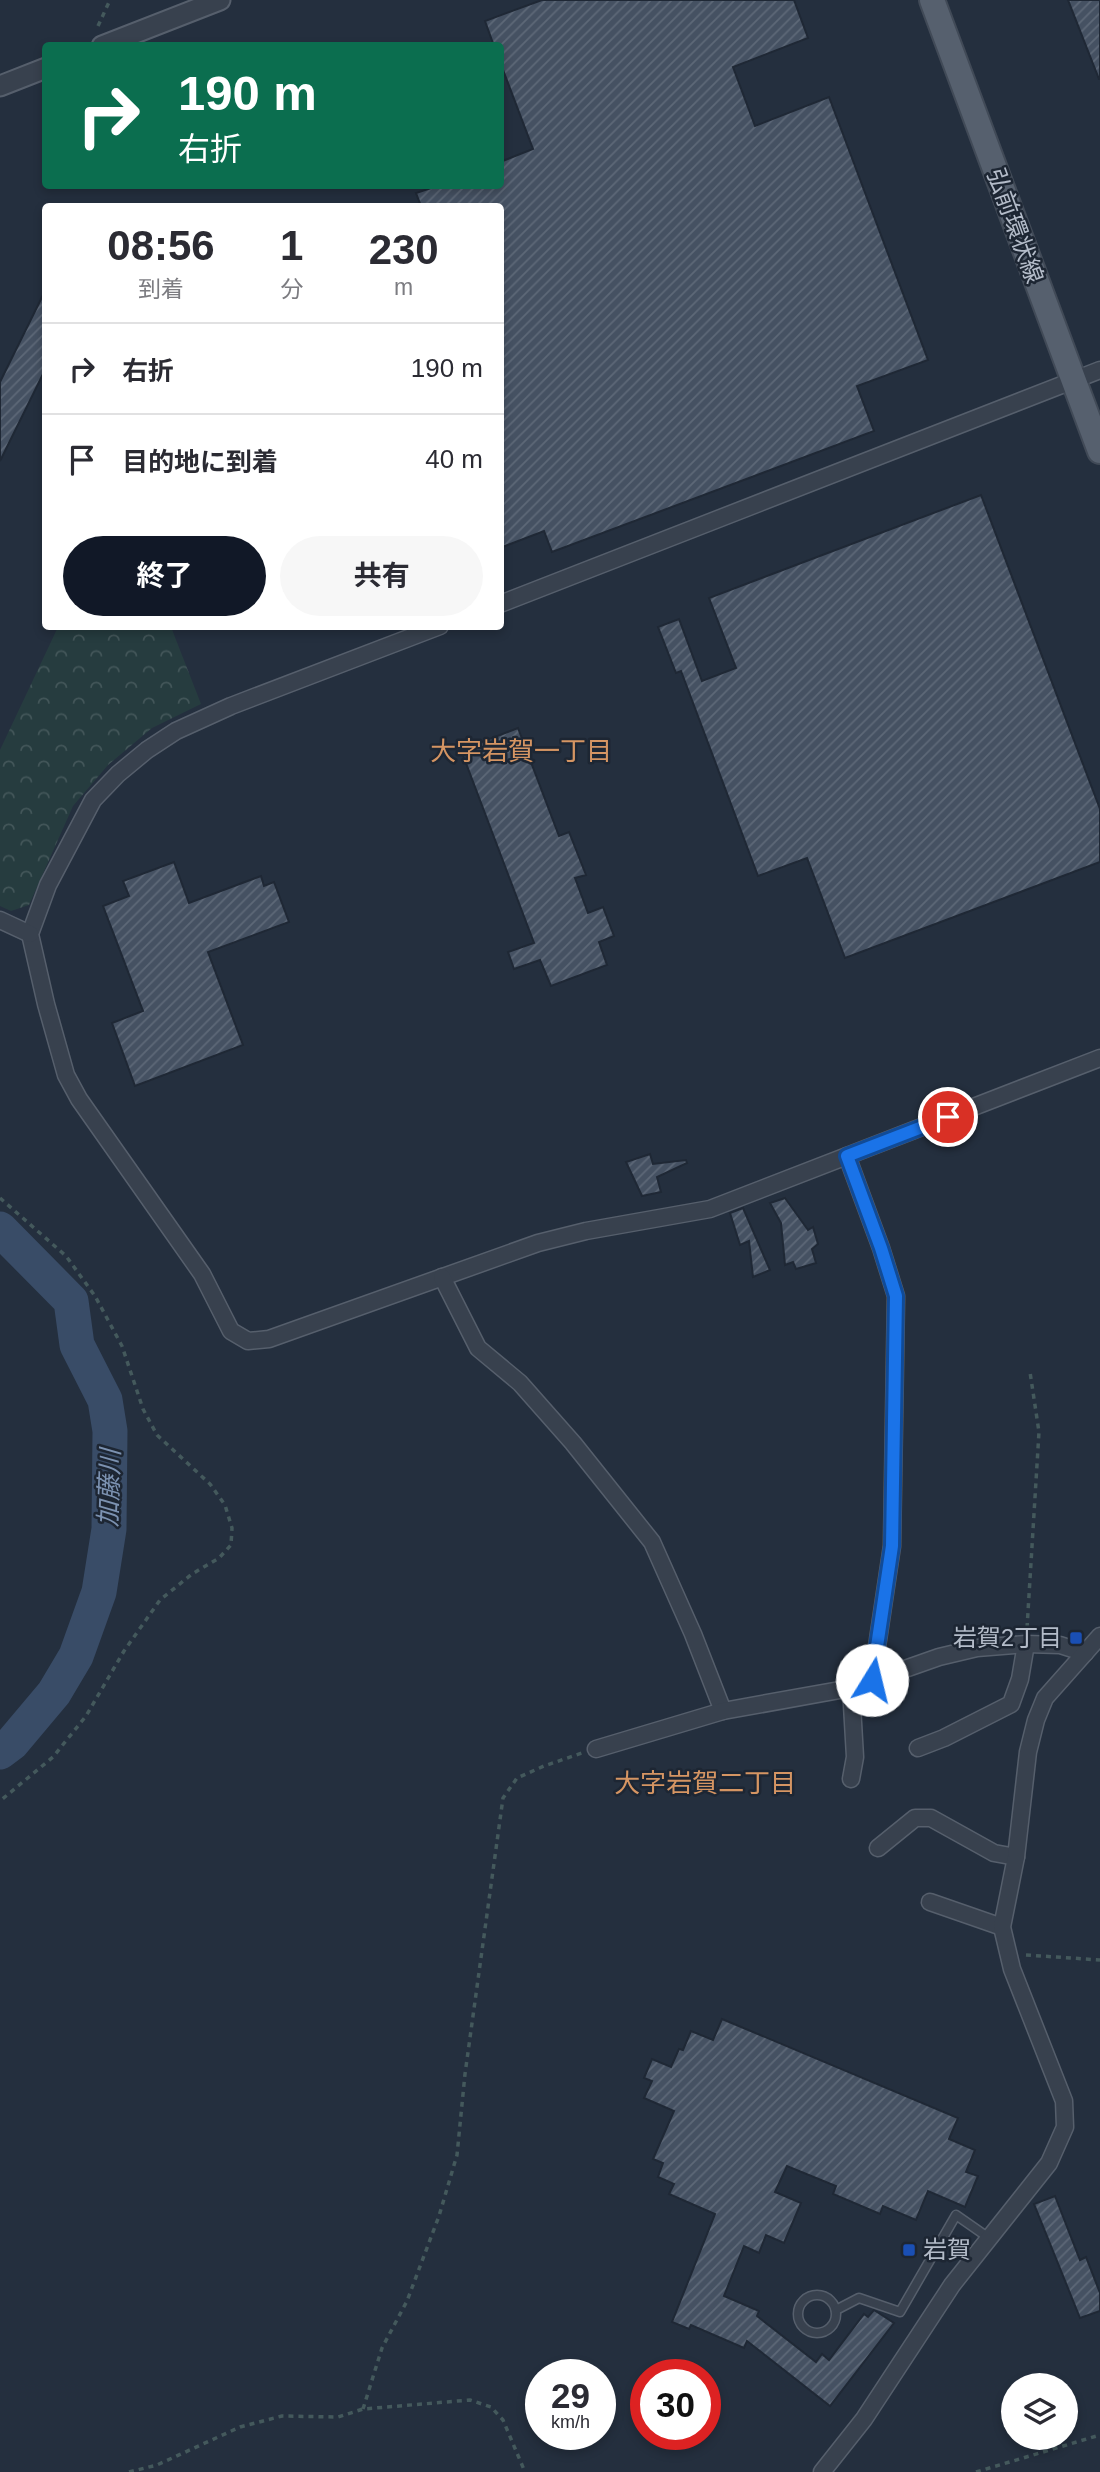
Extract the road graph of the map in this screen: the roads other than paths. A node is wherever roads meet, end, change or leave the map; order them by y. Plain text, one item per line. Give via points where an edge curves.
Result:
1 (220, 0) edge
2 (932, 0) edge
3 (98, 40) edge
4 (42, 70) edge
5 (0, 86) edge
6 (1100, 370) edge
7 (1072, 381) junction
8 (1100, 451) edge
9 (504, 602) edge
10 (430, 630) edge
11 (0, 920) edge
12 (30, 934) junction
13 (1100, 1058) edge
14 (847, 1156) junction
15 (442, 1277) junction
16 (1100, 1636) edge
17 (1026, 1644) junction
18 (1085, 1653) junction
19 (872, 1680) junction
20 (851, 1688) junction
21 (723, 1711) junction
22 (918, 1748) dead end
23 (597, 1749) road end
24 (851, 1779) dead end
25 (878, 1848) dead end
26 (1016, 1857) junction
27 (930, 1902) dead end
28 (1002, 1927) junction
29 (989, 2238) junction
30 (836, 2310) junction
31 (822, 2472) edge

1 - 3 street
2 - 7 main road, 弘前環状線
4 - 5 street
6 - 7 street
7 - 8 main road, 弘前環状線
7 - 9 street
10 - 12 street via 231,706 147,750 93,800 48,885
11 - 12 street
12 - 15 street via 66,1075 202,1274 231,1331 248,1341 269,1339
13 - 14 street
14 - 15 street via 710,1209 550,1240
14 - 19 street via 896,1296 892,1546
15 - 21 street via 478,1348 520,1383 652,1542
16 - 18 street
17 - 18 street via 1060,1645
17 - 19 street via 964,1651
17 - 22 street via 1011,1704
18 - 26 street via 1045,1698 1035,1720
19 - 20 street
20 - 21 street
20 - 24 street via 855,1757
21 - 23 street
25 - 26 street via 915,1818 931,1818 994,1853
26 - 28 street
27 - 28 street
28 - 29 street via 1007,1953 1064,2101 1065,2127 1049,2163
29 - 30 lane via 956,2215 900,2312 859,2298
29 - 31 street
30 - 30 lane via 835,2322 821,2333 808,2332 798,2317 800,2304 810,2296 829,2299

